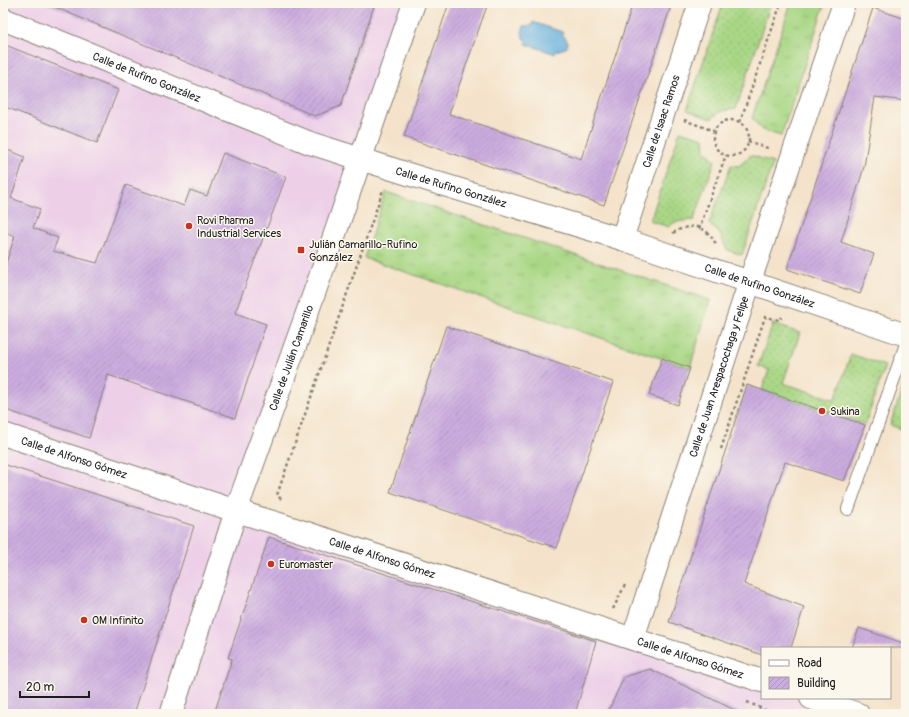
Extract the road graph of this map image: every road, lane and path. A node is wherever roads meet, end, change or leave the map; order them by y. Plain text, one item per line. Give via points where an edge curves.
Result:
1 (414, 3) edge
2 (700, 3) edge
3 (781, 3) edge
4 (844, 3) edge
5 (3, 20) edge
6 (680, 119) dead end
7 (740, 122) junction
8 (714, 131) junction
9 (748, 141) junction
10 (774, 151) dead end
11 (726, 155) junction
12 (360, 158) junction
13 (384, 185) dead end
14 (699, 229) junction
15 (665, 231) dead end
16 (622, 239) junction
17 (718, 248) dead end
18 (750, 281) junction
19 (906, 335) edge
20 (906, 344) edge
21 (3, 434) edge
22 (284, 502) dead end
23 (848, 509) dead end
24 (236, 511) junction
25 (625, 584) dead end
26 (610, 610) dead end
27 (633, 638) junction
28 (761, 681) edge
29 (814, 699) edge
30 (171, 714) edge
31 (858, 714) edge

1 - 12 street, Calle de Julián Camarillo
2 - 16 street, Calle de Isaac Ramos
3 - 7 path
4 - 18 street, Calle de Juan Arespacochaga y Felipe
5 - 12 street, Calle de Rufino González via 310,143
6 - 8 path
7 - 8 path via 722,122
7 - 9 path via 747,130
8 - 11 path via 714,142 720,152
9 - 10 path
9 - 11 path via 742,151 732,156
11 - 14 path
12 - 16 street, Calle de Rufino González
12 - 24 street, Calle de Julián Camarillo
13 - 22 path via 277,495
14 - 15 path via 690,226 672,233
14 - 17 path via 706,230
16 - 18 street, Calle de Rufino González
18 - 19 street, Calle de Rufino González via 790,297
18 - 27 street, Calle de Juan Arespacochaga y Felipe
20 - 23 lane
21 - 24 street, Calle de Alfonso Gómez
24 - 27 street, Calle de Alfonso Gómez
24 - 30 street, Calle de Julián Camarillo
25 - 26 path via 615,608
27 - 28 street, Calle de Alfonso Gómez
29 - 31 street

